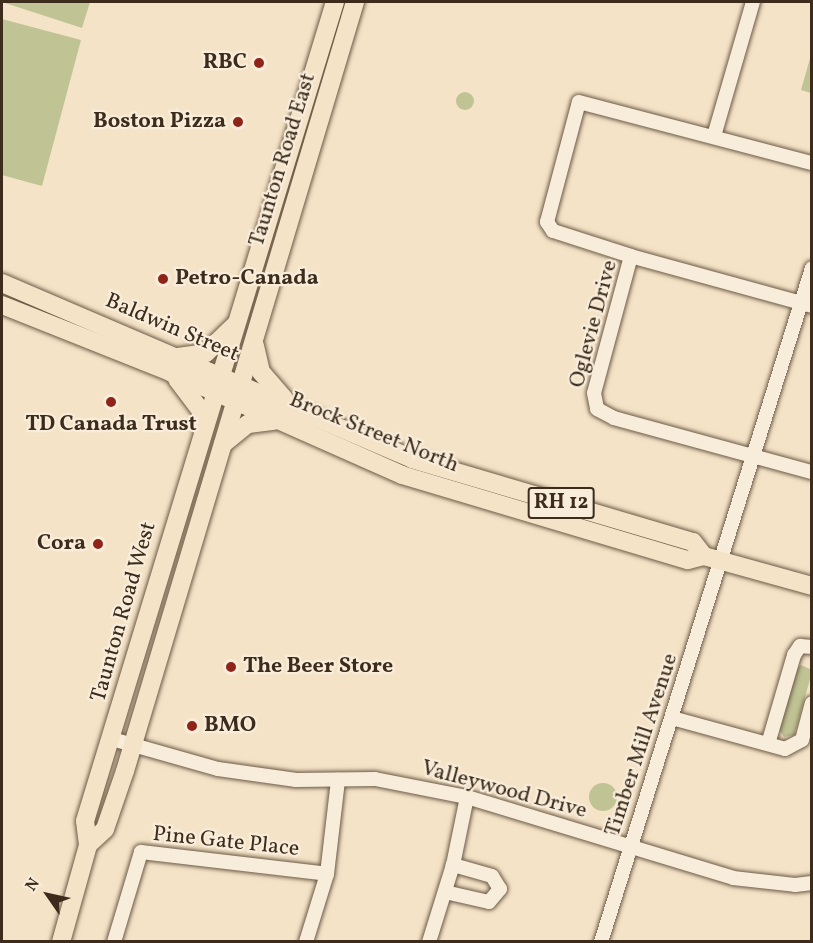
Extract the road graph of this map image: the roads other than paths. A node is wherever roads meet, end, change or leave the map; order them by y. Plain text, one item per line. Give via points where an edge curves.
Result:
1 (335, 2) edge
2 (355, 2) edge
3 (753, 2) edge
4 (714, 136) junction
5 (812, 163) edge
6 (631, 256) junction
7 (812, 268) edge
8 (2, 283) edge
9 (806, 304) edge
10 (2, 305) edge
11 (239, 320) junction
12 (254, 341) junction
13 (173, 364) junction
14 (223, 376) junction
15 (241, 384) junction
16 (216, 394) junction
17 (236, 402) junction
18 (279, 421) junction
19 (322, 422) junction
20 (203, 436) junction
21 (223, 444) junction
22 (755, 457) junction
23 (812, 472) edge
24 (704, 556) junction
25 (722, 561) junction
26 (812, 586) edge
27 (812, 647) edge
28 (812, 703) edge
29 (672, 718) junction
30 (112, 739) junction
31 (768, 744) junction
32 (133, 746) junction
33 (338, 780) junction
34 (468, 797) junction
35 (88, 845) junction
36 (631, 848) junction
37 (453, 865) junction
38 (327, 874) junction
39 (812, 883) edge
40 (445, 892) junction
41 (61, 942) edge
42 (114, 942) edge
43 (306, 942) edge
44 (429, 942) edge
45 (601, 942) edge

1 - 11 main road, Taunton Road East
2 - 12 main road, Taunton Road East
3 - 4 street
4 - 5 street
4 - 6 street via 579,102 547,222 553,231
6 - 9 street, Oglevie Drive
6 - 22 street, Oglevie Drive via 594,393 597,409 614,418
7 - 9 street, Timber Mill Avenue
8 - 13 main road, Baldwin Street / RH 12
9 - 22 street, Timber Mill Avenue
10 - 13 main road, Baldwin Street / RH 12
11 - 13 main road via 213,349
11 - 14 main road, Taunton Road East
12 - 15 main road, Taunton Road East
12 - 19 main road via 268,385
13 - 14 main road, Baldwin Street / RH 12
13 - 16 main road, Baldwin Street / RH 12
13 - 20 main road via 202,412
14 - 15 main road, Baldwin Street / RH 12
14 - 16 main road, Taunton Road East
15 - 17 main road, Taunton Road East
15 - 19 main road, Baldwin Street / RH 12
16 - 17 main road, Baldwin Street / RH 12
16 - 20 main road, Taunton Road West
17 - 18 main road, Brock Street North / RH 12
17 - 21 main road, Taunton Road West
18 - 21 main road via 248,424
18 - 24 main road, Brock Street North / RH 12 via 402,475 688,561
19 - 24 main road, Brock Street North / RH 12 via 412,459 693,542
20 - 30 main road, Taunton Road West
21 - 32 main road, Taunton Road West
22 - 23 street
22 - 25 street, Timber Mill Avenue
24 - 25 main road, Brock Street North / RH 12
25 - 26 main road, Brock Street North / RH 12
25 - 29 street, Timber Mill Avenue
27 - 31 street via 800,646 794,655
28 - 31 street via 802,740 795,747 785,749
29 - 31 street
29 - 36 street, Timber Mill Avenue
30 - 32 street, Valleywood Drive
30 - 35 main road, Taunton Road West via 84,821
32 - 33 street, Valleywood Drive via 218,769 296,780
32 - 35 main road, Taunton Road West via 105,829
33 - 34 street, Valleywood Drive via 375,779
33 - 38 street, Pine Gate Place
34 - 36 street, Valleywood Drive
34 - 37 street
35 - 41 main road, Taunton Road West
36 - 39 street, Valleywood Drive via 733,878 795,885
36 - 45 street, Timber Mill Avenue
37 - 40 street
37 - 40 street via 492,876 500,889 489,902
38 - 42 street, Pine Gate Place via 141,852
38 - 43 street, Pine Gate Place
40 - 44 street

